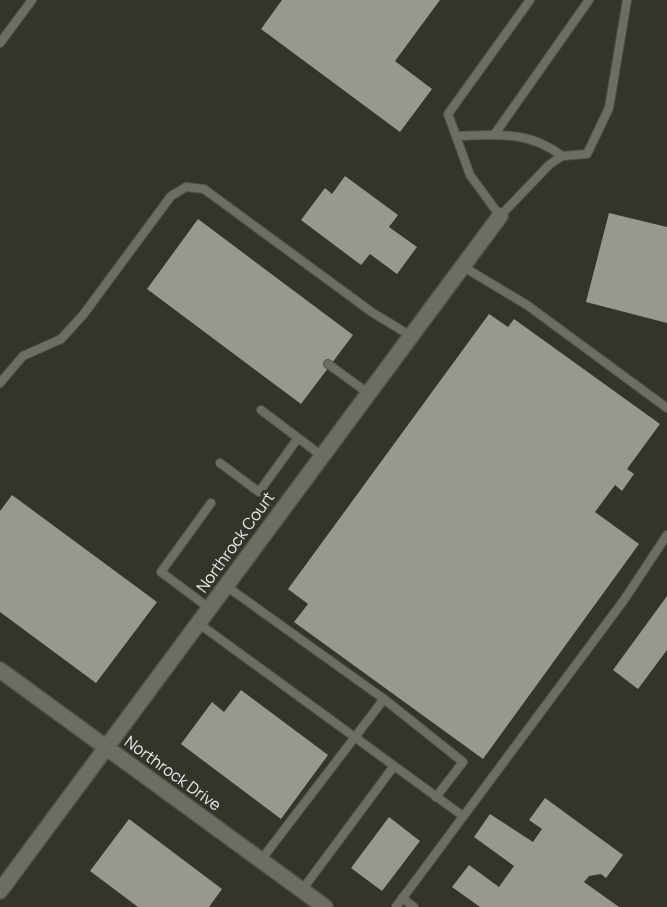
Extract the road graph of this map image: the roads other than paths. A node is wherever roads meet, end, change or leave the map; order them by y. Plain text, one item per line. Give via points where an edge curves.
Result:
1 (32, 0) edge
2 (530, 0) edge
3 (589, 0) edge
4 (627, 0) edge
5 (0, 43) edge
6 (494, 135) junction
7 (456, 136) junction
8 (562, 156) junction
9 (500, 216) junction
10 (462, 266) junction
11 (411, 336) junction
12 (328, 364) dead end
13 (0, 383) edge
14 (368, 393) junction
15 (667, 408) edge
16 (261, 411) dead end
17 (298, 438) junction
18 (322, 456) junction
19 (220, 463) dead end
20 (211, 503) dead end
21 (667, 535) edge
22 (226, 586) junction
23 (209, 609) junction
24 (198, 623) junction
25 (0, 670) edge
26 (384, 699) junction
27 (354, 737) junction
28 (107, 746) junction
29 (394, 766) junction
30 (436, 797) junction
31 (463, 816) junction
32 (261, 860) junction
33 (302, 890) junction
34 (0, 891) edge
35 (402, 898) junction
36 (325, 907) edge
37 (396, 907) edge
38 (414, 907) edge

1 - 5 lane
2 - 7 lane via 448,114
3 - 6 lane
4 - 8 lane via 609,108 587,154
6 - 7 lane
6 - 8 lane via 513,134 547,144
7 - 9 lane via 470,175
8 - 9 lane
9 - 10 street, Northrock Court
10 - 11 street, Northrock Court
10 - 15 lane via 527,305
11 - 13 lane via 373,313 204,189 186,187 171,196 61,339 23,356
11 - 14 street, Northrock Court
12 - 14 lane
14 - 18 street, Northrock Court
16 - 17 lane
17 - 18 lane
17 - 19 lane via 259,492
18 - 22 street, Northrock Court
20 - 23 lane via 161,572
21 - 31 lane via 624,600
22 - 23 street, Northrock Court
22 - 26 lane
23 - 24 street, Northrock Court
24 - 27 lane
24 - 28 street, Northrock Court
25 - 28 street, Northrock Drive
26 - 27 lane
26 - 30 lane via 463,762
27 - 29 lane
27 - 32 lane
28 - 32 street, Northrock Drive
28 - 34 street, Northrock Court
29 - 30 lane
29 - 33 lane
30 - 31 lane
31 - 35 lane
32 - 33 street, Northrock Drive
33 - 36 street, Northrock Drive
35 - 37 lane
35 - 38 lane

